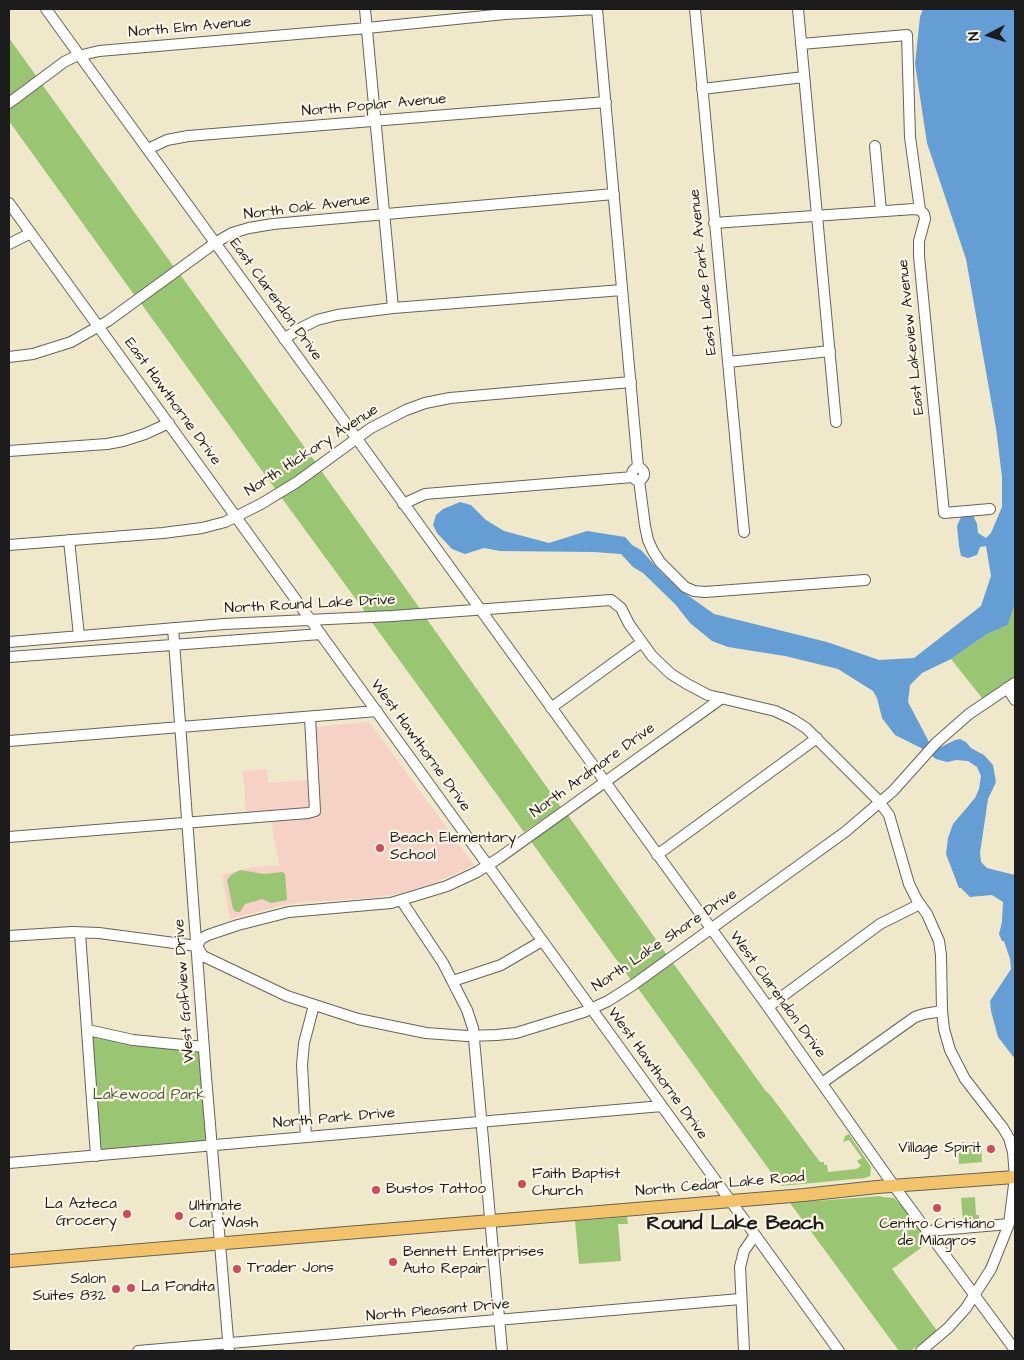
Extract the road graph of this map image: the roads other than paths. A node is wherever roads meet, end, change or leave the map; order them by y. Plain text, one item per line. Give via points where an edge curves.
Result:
1 (46, 9) edge
2 (365, 9) edge
3 (597, 9) edge
4 (695, 9) edge
5 (798, 9) edge
6 (367, 28) junction
7 (801, 44) junction
8 (80, 55) junction
9 (804, 78) junction
10 (702, 89) junction
11 (9, 102) edge
12 (606, 102) junction
13 (376, 121) junction
14 (875, 146) dead end
15 (148, 150) junction
16 (614, 194) junction
17 (9, 203) edge
18 (920, 210) junction
19 (881, 211) junction
20 (385, 214) junction
21 (817, 216) junction
22 (714, 223) junction
23 (31, 233) junction
24 (215, 243) junction
25 (9, 244) edge
26 (622, 290) junction
27 (393, 308) junction
28 (99, 326) junction
29 (284, 339) junction
30 (830, 351) junction
31 (9, 357) edge
32 (728, 362) junction
33 (631, 382) junction
34 (836, 422) dead end
35 (169, 423) junction
36 (356, 439) junction
37 (9, 451) edge
38 (636, 475) junction
39 (403, 504) junction
40 (990, 509) dead end
41 (236, 516) junction
42 (744, 532) dead end
43 (69, 540) junction
44 (9, 545) edge
45 (864, 580) dead end
46 (479, 609) junction
47 (311, 620) junction
48 (173, 628) junction
49 (321, 634) junction
50 (78, 636) junction
51 (9, 642) edge
52 (642, 642) junction
53 (174, 645) junction
54 (9, 657) edge
55 (1011, 685) edge
56 (722, 698) junction
57 (1015, 700) edge
58 (551, 708) junction
59 (377, 711) junction
60 (310, 717) junction
61 (180, 726) junction
62 (817, 738) junction
63 (9, 741) edge
64 (604, 781) junction
65 (880, 803) junction
66 (188, 823) junction
67 (9, 837) edge
68 (657, 855) junction
69 (488, 865) junction
70 (401, 900) junction
71 (920, 904) junction
72 (711, 929) junction
73 (80, 933) junction
74 (9, 936) edge
75 (542, 942) junction
76 (197, 946) junction
77 (453, 982) junction
78 (314, 1005) junction
79 (768, 1007) junction
80 (591, 1009) junction
81 (942, 1011) junction
82 (88, 1030) junction
83 (474, 1036) junction
84 (204, 1047) junction
85 (822, 1083) junction
86 (662, 1106) junction
87 (482, 1121) junction
88 (306, 1137) junction
89 (212, 1146) junction
90 (96, 1156) junction
91 (9, 1163) edge
92 (1015, 1177) edge
93 (894, 1186) junction
94 (729, 1201) junction
95 (490, 1221) junction
96 (1009, 1224) junction
97 (928, 1231) junction
98 (755, 1235) junction
99 (220, 1244) junction
100 (9, 1261) edge
101 (975, 1295) junction
102 (740, 1299) junction
103 (499, 1320) junction
104 (229, 1348) edge
105 (1015, 1350) edge
106 (138, 1351) edge
107 (502, 1351) edge
108 (744, 1351) edge
109 (839, 1351) edge
110 (921, 1351) edge

1 - 8 street, East Clarendon Drive
2 - 6 street
3 - 6 street, North Elm Avenue via 505,14
3 - 12 street
4 - 10 street, East Lake Park Avenue
5 - 7 street
6 - 8 street, North Elm Avenue
6 - 13 street
7 - 9 street
7 - 18 street, East Lakeview Avenue via 907,35 910,137
8 - 11 street, North Elm Avenue via 64,62
8 - 15 street, East Clarendon Drive
9 - 10 street
9 - 21 street
10 - 22 street, East Lake Park Avenue
12 - 13 street, North Poplar Avenue
12 - 16 street
13 - 15 street, North Poplar Avenue via 188,136 167,140
13 - 20 street
14 - 19 street
15 - 24 street, East Clarendon Drive
16 - 20 street, North Oak Avenue
16 - 26 street
17 - 23 street, East Hawthorne Drive
18 - 19 street
18 - 40 street, East Lakeview Avenue via 925,219 919,256 944,513
19 - 21 street
20 - 24 street, North Oak Avenue via 272,224 232,233
20 - 27 street
21 - 22 street
21 - 30 street
22 - 32 street, East Lake Park Avenue
23 - 25 street
23 - 28 street, East Hawthorne Drive
24 - 28 street, North Oak Avenue
24 - 29 street, East Clarendon Drive
26 - 27 street
26 - 33 street
27 - 29 street via 337,315 299,329
28 - 31 street, North Oak Avenue via 53,349
28 - 35 street, East Hawthorne Drive
29 - 36 street, East Clarendon Drive
30 - 32 street
30 - 34 street
32 - 42 street, East Lake Park Avenue
33 - 36 street, North Hickory Avenue via 433,401 406,410
33 - 38 street
35 - 37 street via 115,442
35 - 41 street, East Hawthorne Drive
36 - 39 street, East Clarendon Drive
36 - 41 street, North Hickory Avenue via 297,482
38 - 39 street via 425,494
38 - 45 street via 653,551 660,562 694,591
39 - 46 street, East Clarendon Drive
41 - 43 street, North Hickory Avenue via 202,528
41 - 47 street, East Hawthorne Drive
43 - 44 street, North Hickory Avenue
43 - 50 street
46 - 47 street, North Round Lake Drive
46 - 52 street, North Round Lake Drive via 602,600 613,602
46 - 58 street, West Clarendon Drive
47 - 48 street, North Round Lake Drive
47 - 49 street, West Hawthorne Drive
48 - 50 street, North Round Lake Drive
48 - 53 street, West Golfview Drive
49 - 53 street
49 - 59 street, West Hawthorne Drive
50 - 51 street, North Round Lake Drive
52 - 56 street via 671,674 708,695
52 - 58 street
53 - 54 street
53 - 61 street, West Golfview Drive
55 - 57 street
55 - 65 street, North Lake Shore Drive via 969,714 936,743
56 - 62 street via 775,711
56 - 64 street, North Ardmore Drive
58 - 64 street, West Clarendon Drive
59 - 60 street
59 - 69 street, West Hawthorne Drive
60 - 61 street
60 - 66 street via 316,811
61 - 63 street
61 - 66 street, West Golfview Drive
62 - 65 street
62 - 68 street
64 - 68 street, West Clarendon Drive
64 - 69 street, North Ardmore Drive
65 - 71 street via 888,815 909,884
65 - 72 street, North Lake Shore Drive
66 - 67 street
66 - 76 street, West Golfview Drive
68 - 72 street, West Clarendon Drive
69 - 70 street, North Ardmore Drive via 447,886
69 - 75 street, West Hawthorne Drive
70 - 76 street, North Ardmore Drive via 289,912 208,935
70 - 77 street
71 - 79 street via 880,924
71 - 81 street via 939,941
72 - 79 street, West Clarendon Drive
72 - 80 street, North Lake Shore Drive via 633,985
73 - 74 street
73 - 76 street
73 - 82 street
75 - 77 street via 501,965
75 - 80 street, West Hawthorne Drive
76 - 78 street, North Lake Shore Drive via 203,956 286,996
76 - 84 street, West Golfview Drive
77 - 83 street
78 - 83 street, North Lake Shore Drive via 393,1028
78 - 88 street via 302,1065
79 - 85 street, West Clarendon Drive
80 - 83 street, North Lake Shore Drive via 516,1033
80 - 86 street, West Hawthorne Drive
81 - 85 street via 915,1017
81 - 92 street via 944,1029 957,1066 1009,1138
82 - 84 street via 133,1040
82 - 90 street
83 - 87 street
84 - 89 street, West Golfview Drive
85 - 93 street, West Clarendon Drive
86 - 87 street, North Park Drive
86 - 94 street, West Hawthorne Drive
87 - 88 street, North Park Drive
87 - 95 street
88 - 89 street, North Park Drive
89 - 90 street, North Park Drive
89 - 99 street, West Golfview Drive
90 - 91 street, North Park Drive
92 - 93 main road, North Cedar Lake Road
92 - 96 street
93 - 94 main road, North Cedar Lake Road
93 - 97 street, West Clarendon Drive
94 - 95 main road, North Cedar Lake Road
94 - 98 street, West Hawthorne Drive
95 - 99 main road, North Cedar Lake Road
95 - 103 street
96 - 97 street
96 - 101 street via 991,1269
97 - 101 street, West Clarendon Drive
98 - 102 street via 744,1251 740,1267
98 - 109 street, West Hawthorne Drive
99 - 100 main road, North Cedar Lake Road
99 - 104 street, West Golfview Drive
101 - 105 street, West Clarendon Drive
101 - 110 street via 948,1328
102 - 103 street, North Pleasant Drive
102 - 108 street
103 - 104 street, North Pleasant Drive
103 - 107 street
104 - 106 street, North Pleasant Drive

